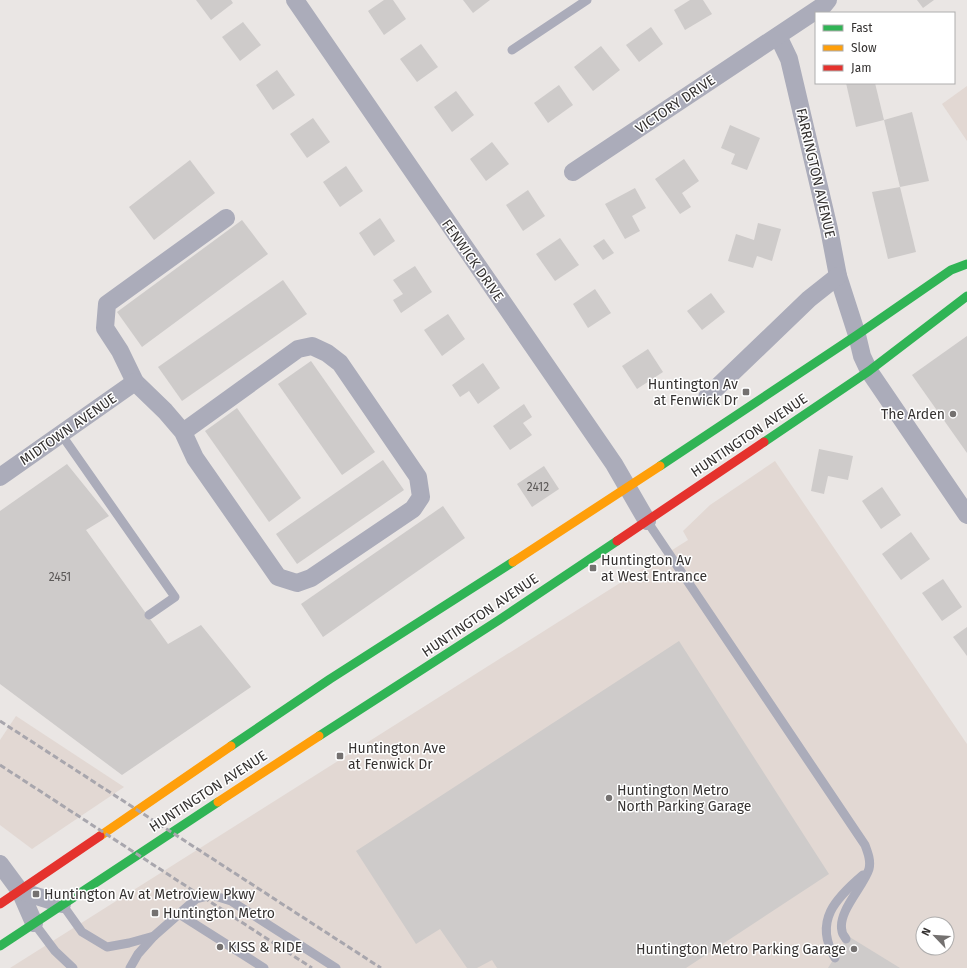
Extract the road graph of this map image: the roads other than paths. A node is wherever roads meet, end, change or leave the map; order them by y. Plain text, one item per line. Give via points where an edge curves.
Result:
1 (295, 0) edge
2 (587, 0) edge
3 (828, 0) edge
4 (778, 36) junction
5 (512, 50) dead end
6 (573, 172) dead end
7 (226, 218) dead end
8 (967, 264) edge
9 (838, 276) junction
10 (967, 296) edge
11 (857, 335) junction
12 (869, 371) junction
13 (135, 382) junction
14 (707, 397) dead end
15 (183, 432) junction
16 (61, 434) junction
17 (0, 477) edge
18 (628, 488) junction
19 (967, 514) edge
20 (647, 521) junction
21 (149, 615) dead end
22 (0, 864) edge
23 (869, 870) junction
24 (20, 891) junction
25 (0, 904) edge
26 (62, 904) junction
27 (179, 914) junction
28 (34, 923) junction
29 (154, 936) junction
30 (846, 939) dead end
31 (0, 946) edge
32 (834, 958) dead end
33 (73, 968) edge
34 (130, 968) edge
35 (264, 968) edge
36 (336, 968) edge

1 - 18 street, FENWICK DRIVE
2 - 5 lane
3 - 4 street
4 - 6 street, VICTORY DRIVE
4 - 9 street, FARRINGTON AVENUE via 789,59
7 - 13 street via 107,304 105,328
8 - 11 main road, HUNTINGTON AVENUE via 951,270
9 - 11 street, FARRINGTON AVENUE
9 - 14 street via 809,300
10 - 12 main road, HUNTINGTON AVENUE
11 - 12 street, FARRINGTON AVENUE
11 - 18 main road, HUNTINGTON AVENUE
12 - 19 street, FARRINGTON AVENUE
12 - 20 main road, HUNTINGTON AVENUE
13 - 15 street
13 - 16 street, MIDTOWN AVENUE
15 - 15 street via 195,458 278,577 297,584 311,578 413,509 421,497 418,477 340,363 312,346 298,349
16 - 17 street, MIDTOWN AVENUE
16 - 21 lane via 175,597
18 - 20 street, FENWICK DRIVE
18 - 24 main road, HUNTINGTON AVENUE via 330,680
20 - 23 lane via 861,840 868,853
20 - 26 main road, HUNTINGTON AVENUE
22 - 24 street
23 - 30 lane via 846,910 842,931
23 - 32 lane via 833,904 827,920 826,936
24 - 25 main road, HUNTINGTON AVENUE
24 - 26 street
24 - 28 street
26 - 28 main road, HUNTINGTON AVENUE
26 - 29 lane via 82,932 107,947
27 - 29 lane
27 - 35 lane
27 - 36 lane via 196,899 212,895 231,901
28 - 31 main road, HUNTINGTON AVENUE
28 - 33 lane via 55,952
29 - 34 lane

